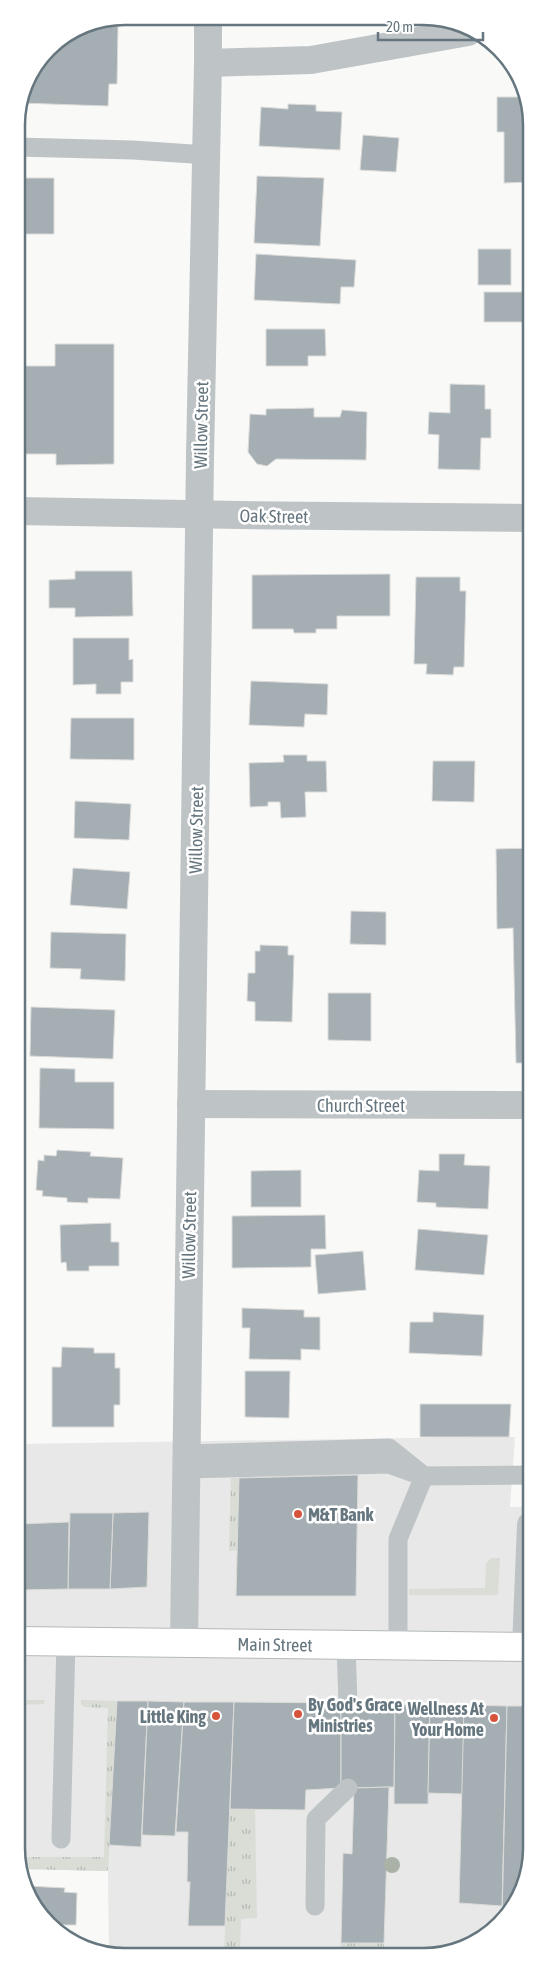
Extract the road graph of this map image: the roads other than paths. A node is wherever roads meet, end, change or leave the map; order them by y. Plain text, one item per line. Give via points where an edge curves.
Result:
1 (208, 25) edge
2 (462, 33) edge
3 (208, 63) junction
4 (25, 146) edge
5 (207, 155) junction
6 (25, 511) edge
7 (201, 514) junction
8 (523, 518) edge
9 (191, 1104) junction
10 (523, 1105) edge
11 (186, 1461) junction
12 (523, 1475) edge
13 (424, 1476) junction
14 (25, 1641) edge
15 (66, 1641) junction
16 (184, 1643) junction
17 (346, 1644) junction
18 (398, 1645) junction
19 (523, 1647) edge
20 (348, 1704) dead end
21 (348, 1788) dead end
22 (61, 1840) dead end
23 (315, 1906) dead end

1 - 3 street, Willow Street
2 - 3 street via 310,60
3 - 5 street, Willow Street
4 - 5 lane
5 - 7 street, Willow Street
6 - 7 street, Oak Street
7 - 8 street, Oak Street
7 - 9 street, Willow Street
9 - 10 street, Church Street
9 - 11 street, Willow Street
11 - 13 lane via 389,1464
11 - 16 street, Willow Street
12 - 13 lane
13 - 18 lane via 398,1539
14 - 15 main road, Main Street
15 - 16 main road, Main Street
15 - 22 lane
16 - 17 main road, Main Street
17 - 18 main road, Main Street
17 - 20 lane
18 - 19 main road, Main Street
21 - 23 lane via 316,1819

